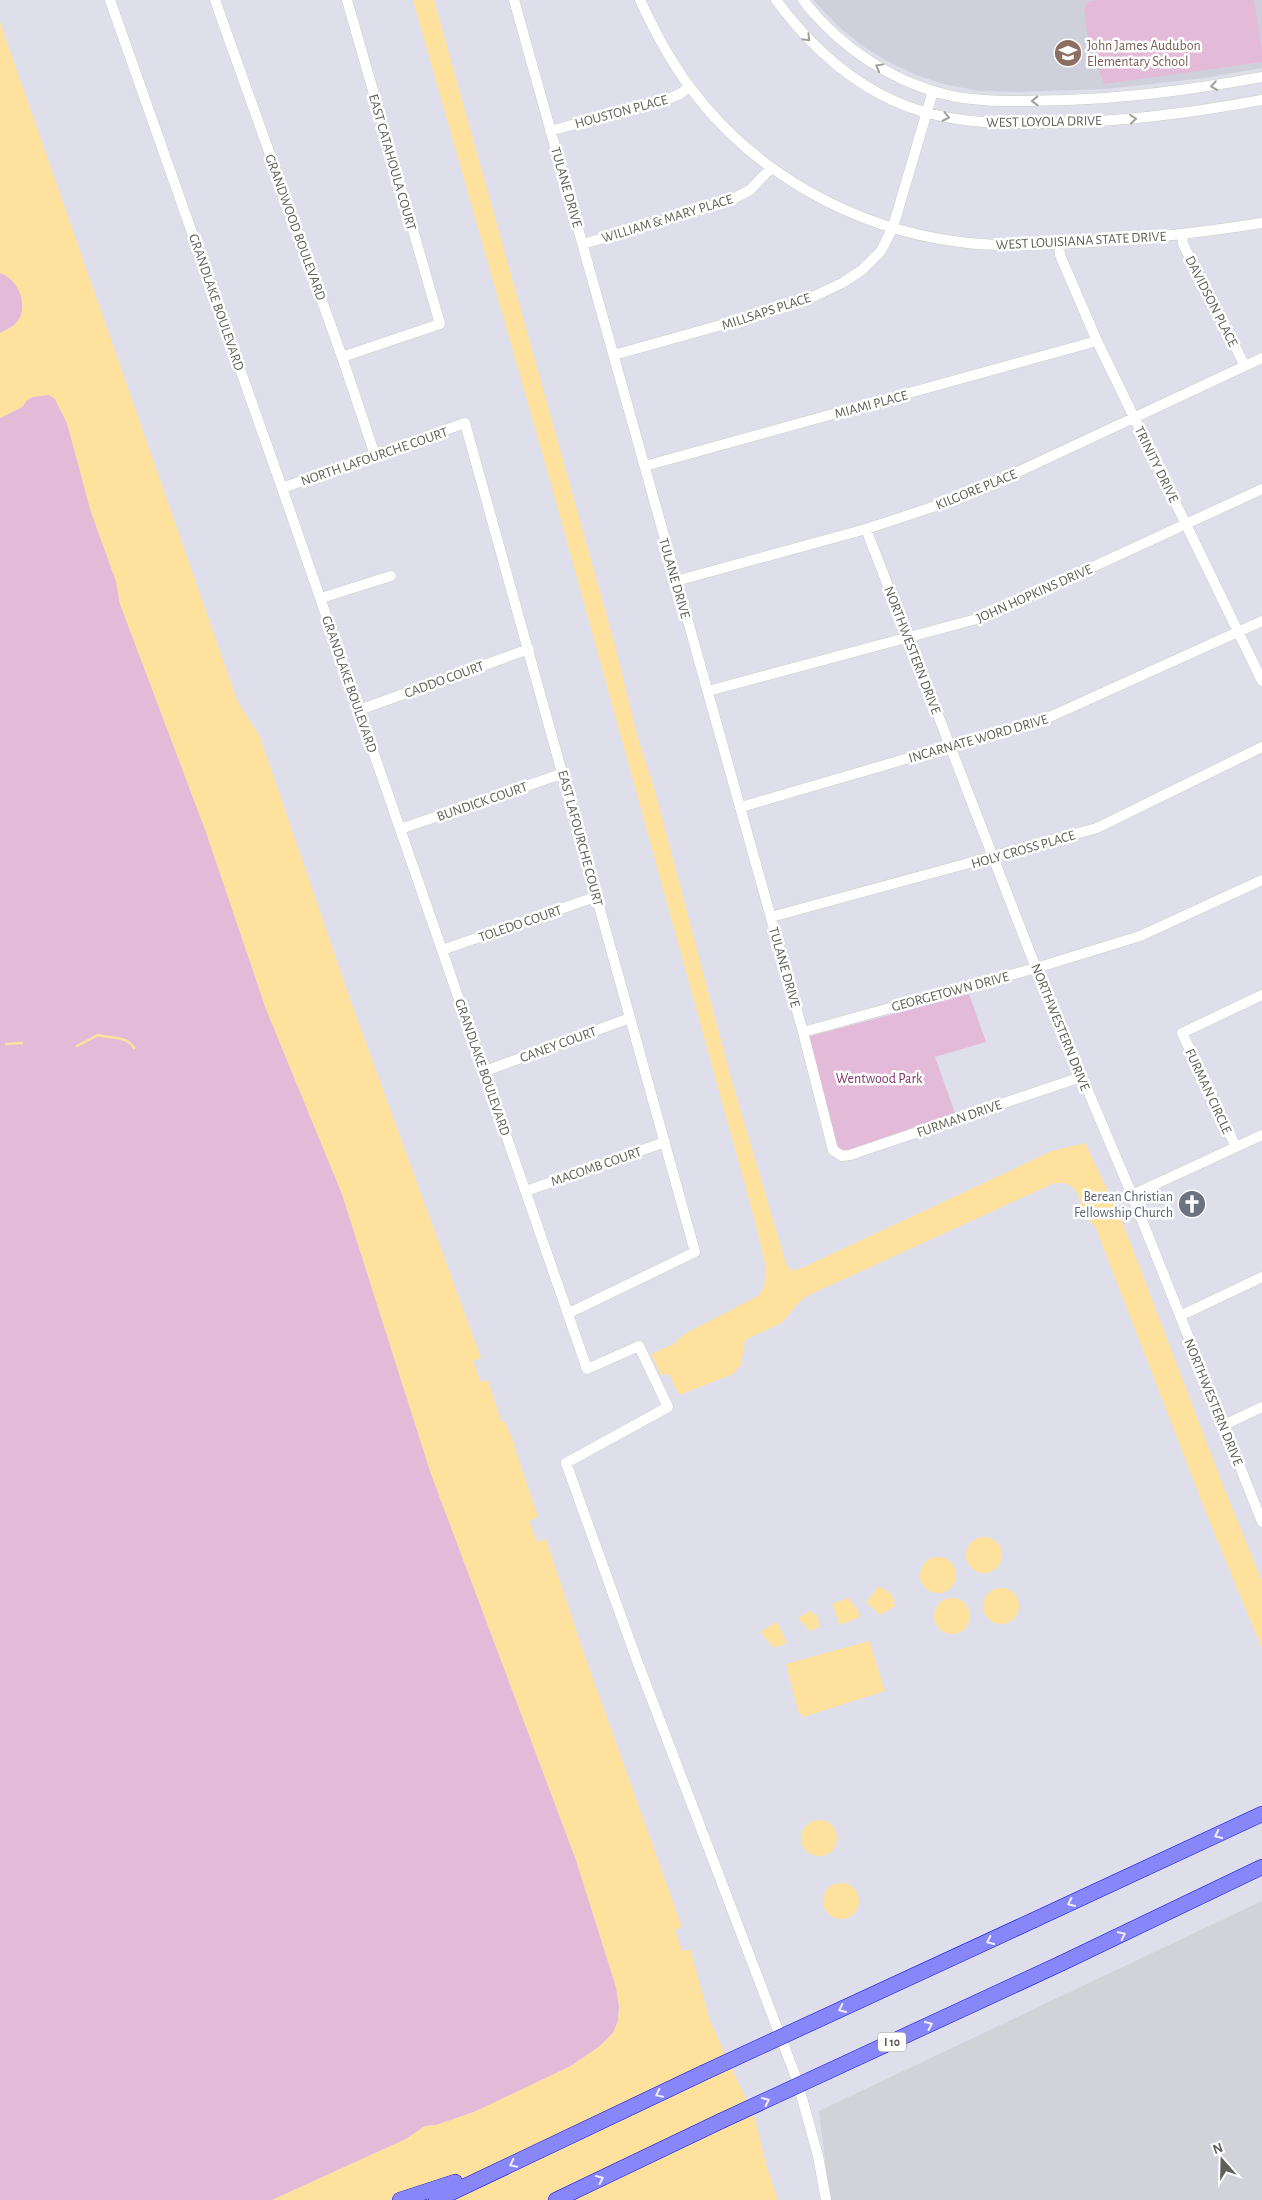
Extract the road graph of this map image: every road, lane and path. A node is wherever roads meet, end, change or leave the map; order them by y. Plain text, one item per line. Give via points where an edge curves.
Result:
1 (110, 0) edge
2 (215, 0) edge
3 (347, 0) edge
4 (514, 0) edge
5 (640, 0) edge
6 (776, 0) edge
7 (803, 0) edge
8 (1262, 77) edge
9 (689, 87) junction
10 (933, 91) junction
11 (1262, 100) edge
12 (926, 113) junction
13 (550, 131) junction
14 (771, 168) junction
15 (1262, 223) edge
16 (893, 227) junction
17 (1182, 234) junction
18 (583, 244) junction
19 (1059, 244) junction
20 (1097, 341) junction
21 (614, 355) junction
22 (342, 356) junction
23 (1262, 358) edge
24 (1245, 366) junction
25 (1135, 418) junction
26 (466, 423) joint
27 (375, 455) junction
28 (645, 466) junction
29 (282, 488) junction
30 (1262, 489) edge
31 (1186, 524) junction
32 (866, 529) junction
33 (391, 576) dead end
34 (676, 581) junction
35 (321, 598) junction
36 (1262, 620) edge
37 (1238, 632) junction
38 (909, 637) junction
39 (529, 649) junction
40 (1262, 681) edge
41 (708, 691) junction
42 (359, 710) junction
43 (950, 746) junction
44 (1262, 747) edge
45 (564, 773) junction
46 (741, 807) junction
47 (400, 829) junction
48 (993, 857) junction
49 (1262, 880) edge
50 (598, 896) junction
51 (771, 918) junction
52 (442, 950) junction
53 (1036, 968) junction
54 (1262, 995) edge
55 (630, 1018) junction
56 (803, 1032) junction
57 (485, 1071) junction
58 (1081, 1077) junction
59 (1262, 1135) edge
60 (665, 1142) junction
61 (1236, 1147) junction
62 (837, 1154) joint
63 (526, 1191) junction
64 (1132, 1195) junction
65 (1262, 1277) edge
66 (569, 1313) junction
67 (1180, 1316) junction
68 (1262, 1407) edge
69 (1224, 1425) junction
70 (1262, 1522) edge
71 (1262, 1814) edge
72 (1262, 1868) edge
73 (476, 2182) junction
74 (400, 2200) edge
75 (436, 2200) edge
76 (556, 2200) edge
77 (826, 2200) edge

1 - 29 street, GRANDLAKE BOULEVARD
2 - 22 street, GRANDWOOD BOULEVARD
3 - 22 street, EAST CATAHOULA COURT via 440,324
4 - 13 street, TULANE DRIVE
5 - 9 street, WEST LOUISIANA STATE DRIVE
6 -> 12 street, WEST LOYOLA DRIVE via 796,27 833,62 882,94
10 -> 7 street, WEST LOYOLA DRIVE via 869,61 835,35
8 -> 10 street, WEST LOYOLA DRIVE via 1146,95 1084,100 991,100
9 - 13 street, HOUSTON PLACE via 670,98
9 - 14 street, WEST LOUISIANA STATE DRIVE
10 - 12 street, MILLSAPS PLACE
12 -> 11 street, WEST LOYOLA DRIVE via 990,123 1084,123 1185,113
12 - 16 street, MILLSAPS PLACE
13 - 18 street, TULANE DRIVE
14 - 16 street, WEST LOUISIANA STATE DRIVE via 806,191 843,209
14 - 18 street, WILLIAM & MARY PLACE via 750,190 729,202
15 - 17 street, WEST LOUISIANA STATE DRIVE
16 - 19 street, WEST LOUISIANA STATE DRIVE via 960,242
16 - 21 street, MILLSAPS PLACE via 882,251 842,284 800,303
17 - 19 street, WEST LOUISIANA STATE DRIVE
17 - 24 street, DAVIDSON PLACE via 1183,244
18 - 21 street, TULANE DRIVE
19 - 20 street, TRINITY DRIVE via 1060,255
20 - 25 street, TRINITY DRIVE
20 - 28 street, MIAMI PLACE
21 - 28 street, TULANE DRIVE
22 - 27 street, GRANDWOOD BOULEVARD
23 - 24 street, KILGORE PLACE
24 - 25 street, KILGORE PLACE
25 - 31 street, TRINITY DRIVE
25 - 32 street, KILGORE PLACE via 966,496
26 - 27 street, NORTH LAFOURCHE COURT
26 - 39 street, EAST LAFOURCHE COURT
27 - 29 street, NORTH LAFOURCHE COURT
28 - 34 street, TULANE DRIVE
29 - 35 street, GRANDLAKE BOULEVARD
30 - 31 street, JOHN HOPKINS DRIVE
31 - 37 street, TRINITY DRIVE
31 - 38 street, JOHN HOPKINS DRIVE via 984,617
32 - 34 street, KILGORE PLACE
32 - 38 street, NORTHWESTERN DRIVE
33 - 35 street
34 - 41 street, TULANE DRIVE
35 - 42 street, GRANDLAKE BOULEVARD
36 - 37 street, INCARNATE WORD DRIVE
37 - 40 street, TRINITY DRIVE
37 - 43 street, INCARNATE WORD DRIVE via 1034,724
38 - 41 street, JOHN HOPKINS DRIVE
38 - 43 street, NORTHWESTERN DRIVE
39 - 42 street, CADDO COURT
39 - 45 street, EAST LAFOURCHE COURT
41 - 46 street, TULANE DRIVE
42 - 47 street, GRANDLAKE BOULEVARD
43 - 46 street, INCARNATE WORD DRIVE
43 - 48 street, NORTHWESTERN DRIVE
44 - 48 street, HOLY CROSS PLACE via 1097,828
45 - 47 street, BUNDICK COURT
45 - 50 street, EAST LAFOURCHE COURT
46 - 51 street, TULANE DRIVE
47 - 52 street, GRANDLAKE BOULEVARD
48 - 51 street, HOLY CROSS PLACE
48 - 53 street, NORTHWESTERN DRIVE
49 - 53 street, GEORGETOWN DRIVE via 1140,936
50 - 52 street, TOLEDO COURT
50 - 55 street, EAST LAFOURCHE COURT
51 - 56 street, TULANE DRIVE
52 - 57 street, GRANDLAKE BOULEVARD
53 - 56 street, GEORGETOWN DRIVE
53 - 58 street, NORTHWESTERN DRIVE
54 - 61 street, FURMAN CIRCLE via 1182,1033
55 - 57 street, CANEY COURT
55 - 60 street, EAST LAFOURCHE COURT
56 - 62 street, TULANE DRIVE via 831,1144
57 - 63 street, GRANDLAKE BOULEVARD
58 - 62 street, FURMAN DRIVE via 850,1155
58 - 64 street, NORTHWESTERN DRIVE
59 - 61 street
60 - 63 street, MACOMB COURT
60 - 66 street, EAST LAFOURCHE COURT via 695,1252
61 - 64 street
63 - 66 street, GRANDLAKE BOULEVARD
64 - 67 street, NORTHWESTERN DRIVE
65 - 67 street
66 - 77 street, GRANDLAKE BOULEVARD via 587,1369 639,1346 668,1407 566,1463 636,1658 797,2080 818,2156
67 - 69 street, NORTHWESTERN DRIVE
68 - 69 street
69 - 70 street, NORTHWESTERN DRIVE
71 -> 73 highway, bridge
76 -> 72 highway, I 10, bridge
73 - 74 highway via 462,2180
73 - 75 highway

